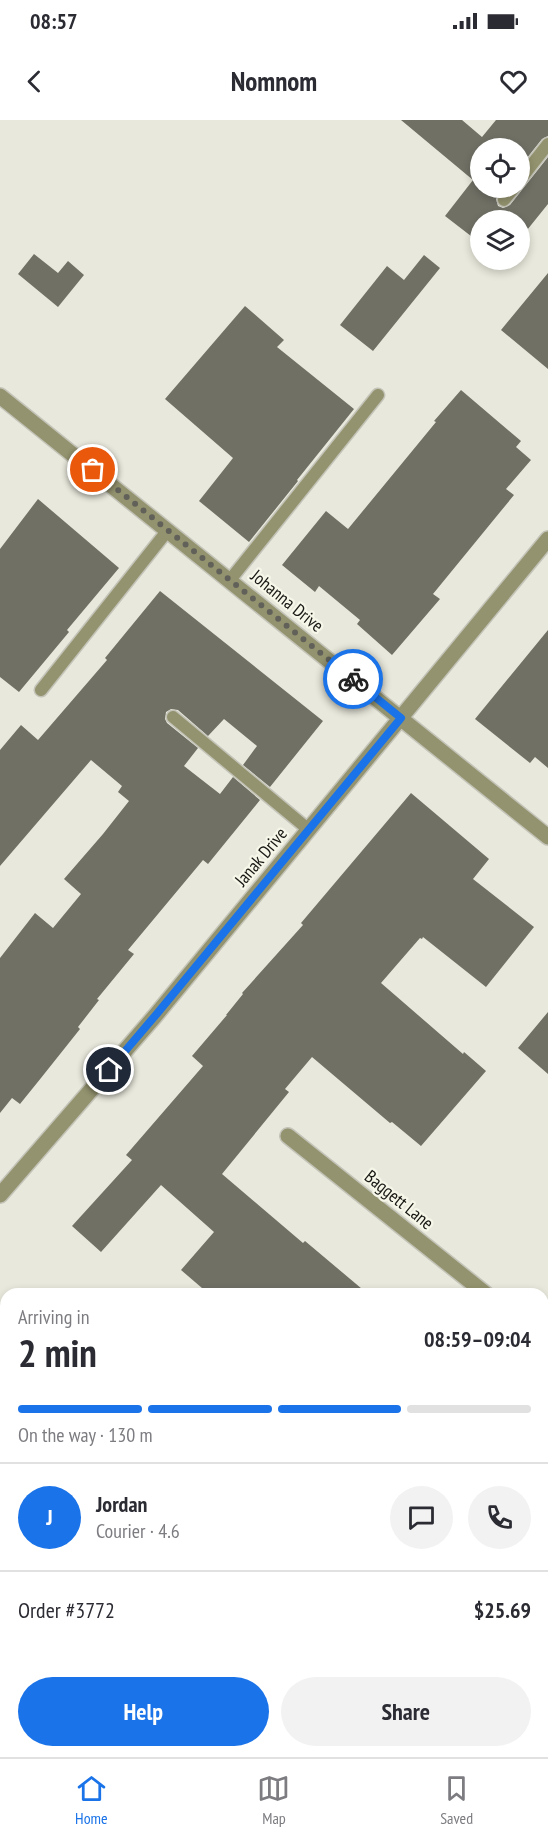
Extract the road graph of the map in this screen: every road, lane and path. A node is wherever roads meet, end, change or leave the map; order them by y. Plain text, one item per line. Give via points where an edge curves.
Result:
1 (548, 144) edge
2 (530, 167) edge
3 (378, 395) dead end
4 (0, 396) edge
5 (168, 530) junction
6 (548, 539) edge
7 (230, 580) junction
8 (41, 690) dead end
9 (173, 717) dead end
10 (401, 718) junction
11 (309, 830) junction
12 (548, 837) edge
13 (288, 1136) dead end
14 (0, 1195) edge
15 (478, 1288) edge

1 - 2 lane
3 - 7 lane
4 - 5 street, Johanna Drive
5 - 7 street, Johanna Drive
5 - 8 lane
6 - 10 street, Janak Drive
7 - 10 street, Johanna Drive
9 - 11 lane
10 - 11 street, Janak Drive
10 - 12 street, Johanna Drive
11 - 14 street, Janak Drive
13 - 15 street, Baggett Lane

